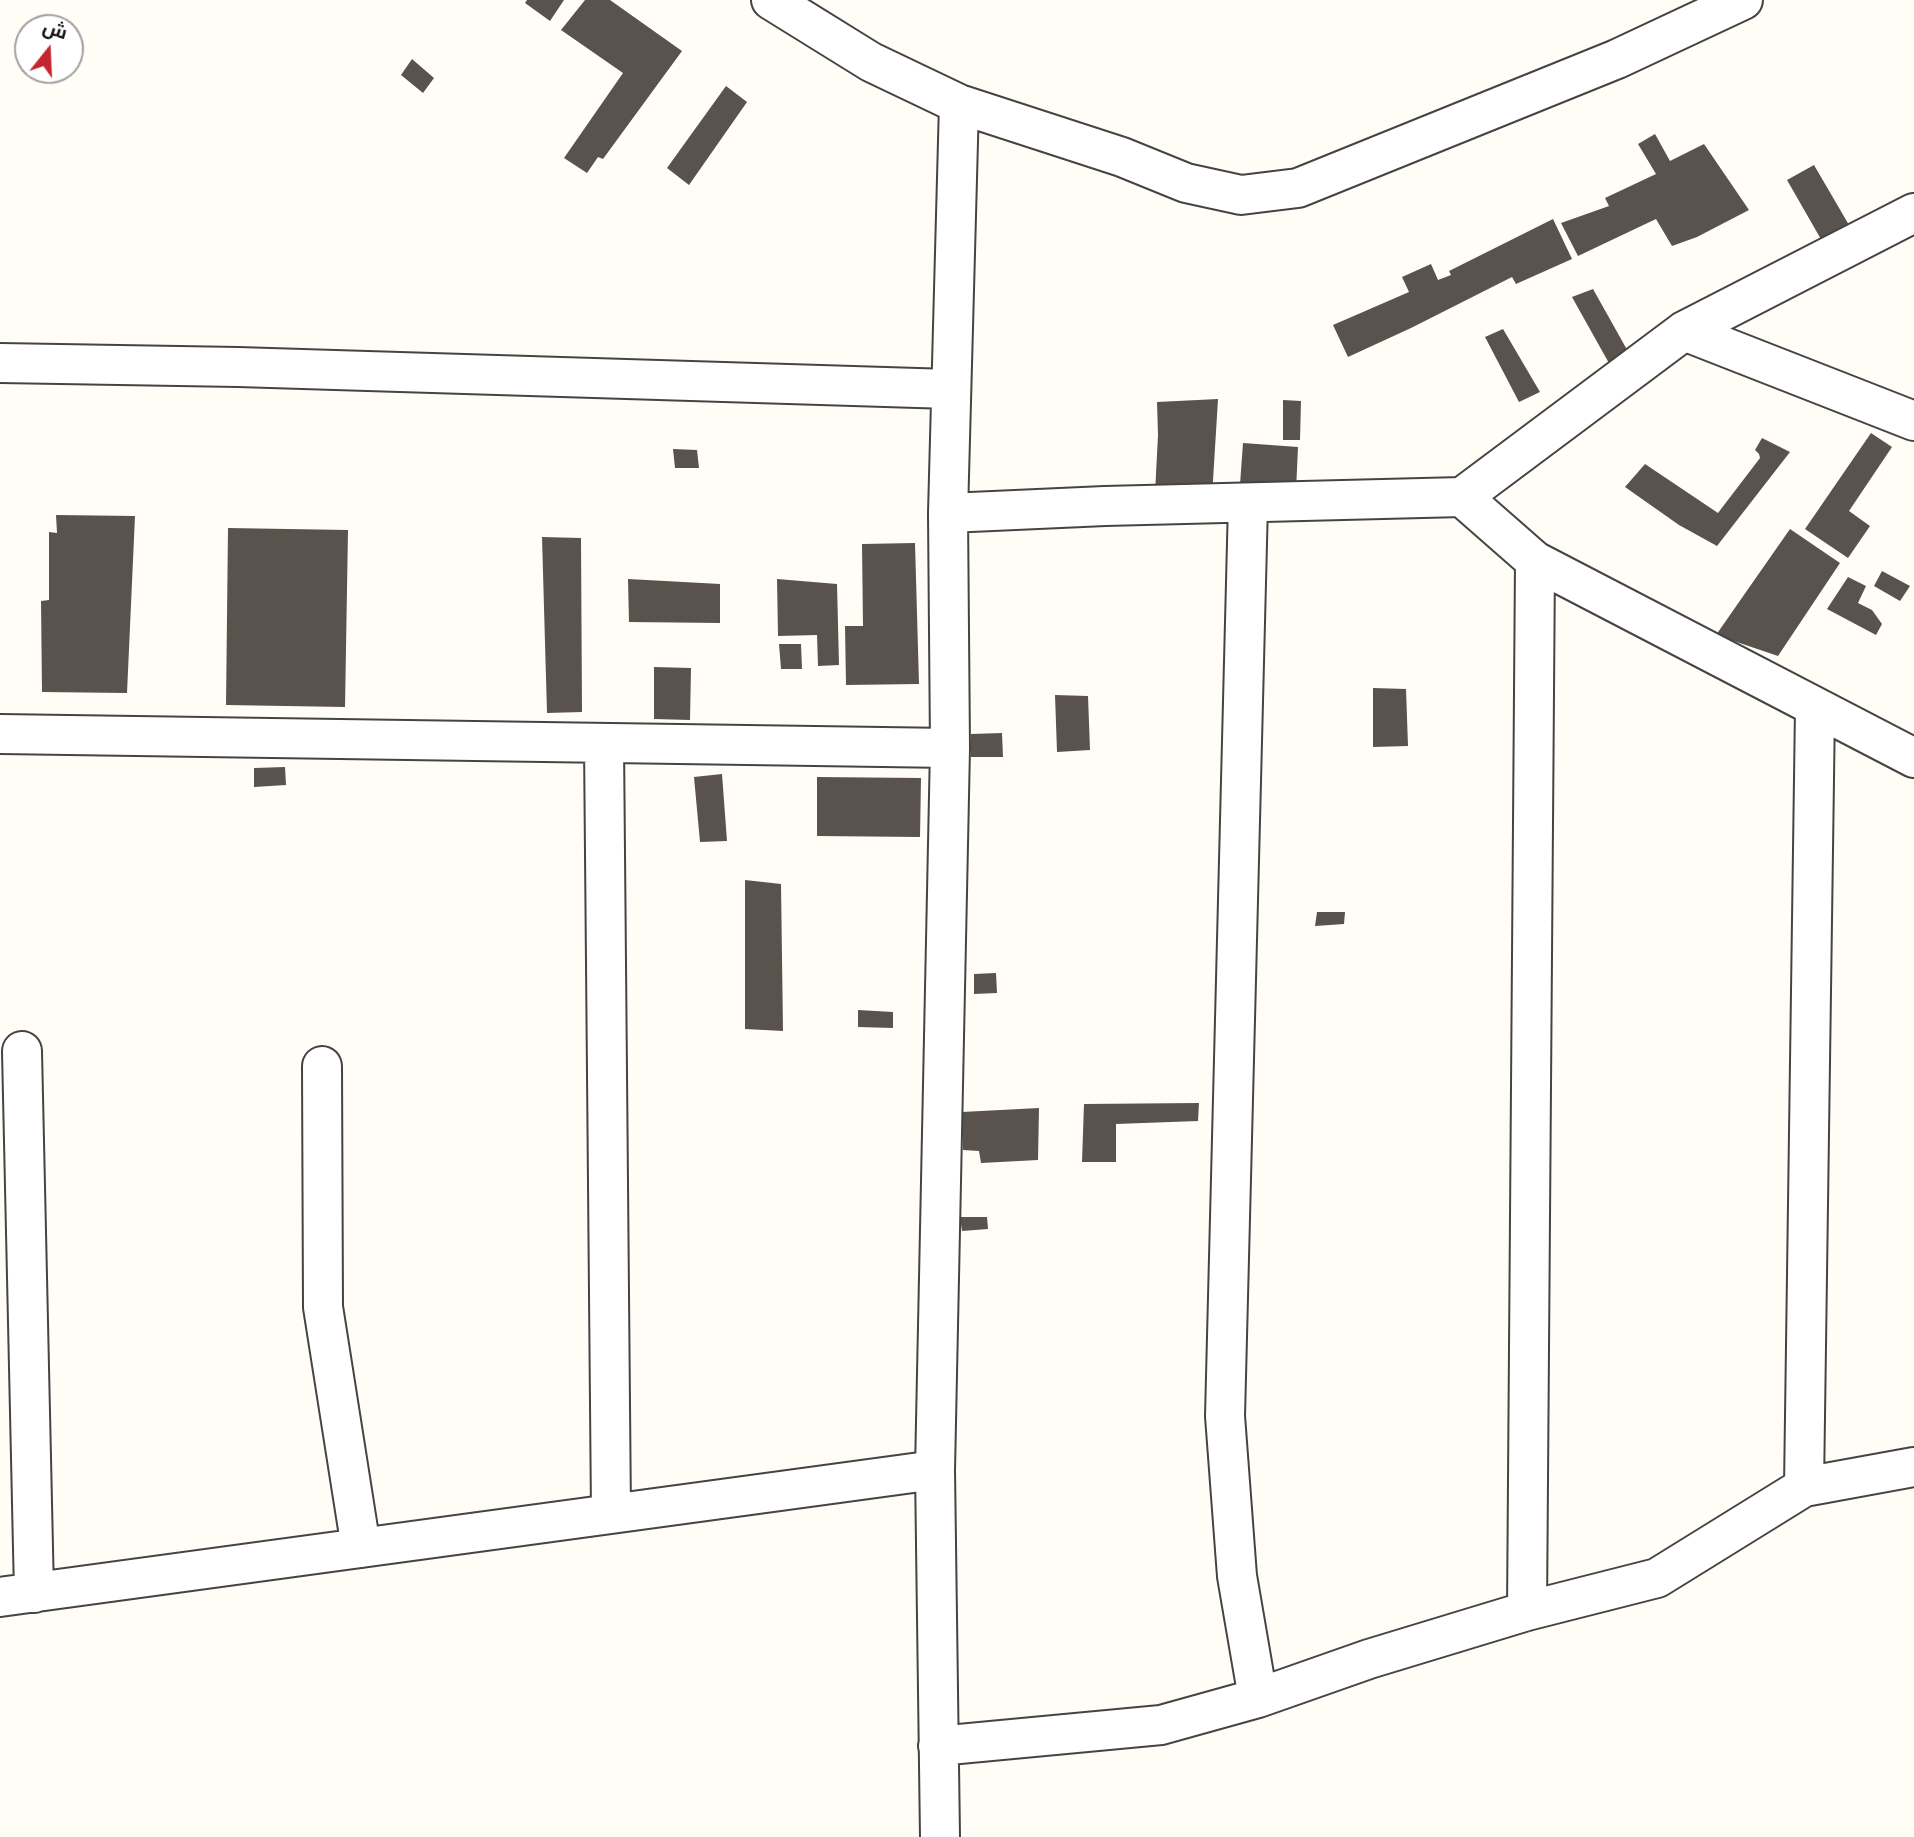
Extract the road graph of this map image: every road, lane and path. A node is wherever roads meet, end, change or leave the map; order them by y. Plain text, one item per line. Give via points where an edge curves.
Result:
1 (771, 0) edge
2 (1743, 0) edge
3 (959, 104) junction
4 (1914, 213) edge
5 (1684, 331) junction
6 (0, 363) edge
7 (950, 389) junction
8 (1914, 421) edge
9 (1462, 497) junction
10 (1248, 503) junction
11 (948, 513) junction
12 (1535, 562) junction
13 (1815, 708) junction
14 (0, 734) edge
15 (604, 743) junction
16 (950, 748) junction
17 (1914, 758) edge
18 (22, 1051) dead end
19 (322, 1066) dead end
20 (1914, 1466) edge
21 (935, 1470) junction
22 (1804, 1488) junction
23 (611, 1514) junction
24 (361, 1548) junction
25 (17, 1595) edge
26 (1527, 1611) junction
27 (1258, 1698) junction
28 (938, 1746) junction
29 (940, 1837) edge

1 - 3 street via 871,62
2 - 3 street via 1616,59 1298,187 1241,195 1186,183
3 - 7 street
4 - 5 street
5 - 8 street
5 - 9 street
6 - 7 street
7 - 11 street
9 - 10 street
9 - 12 street
10 - 11 street
10 - 27 street via 1224,1416 1237,1576
11 - 16 street
12 - 13 street
12 - 26 street
13 - 17 street
13 - 22 street
14 - 15 street
15 - 16 street
15 - 23 street
16 - 21 street
18 - 25 street
19 - 24 street via 323,1307
20 - 22 street
21 - 23 street
21 - 28 street
22 - 26 street via 1657,1578
23 - 24 street
24 - 25 street
26 - 27 street
27 - 28 street via 1161,1725
28 - 29 street

